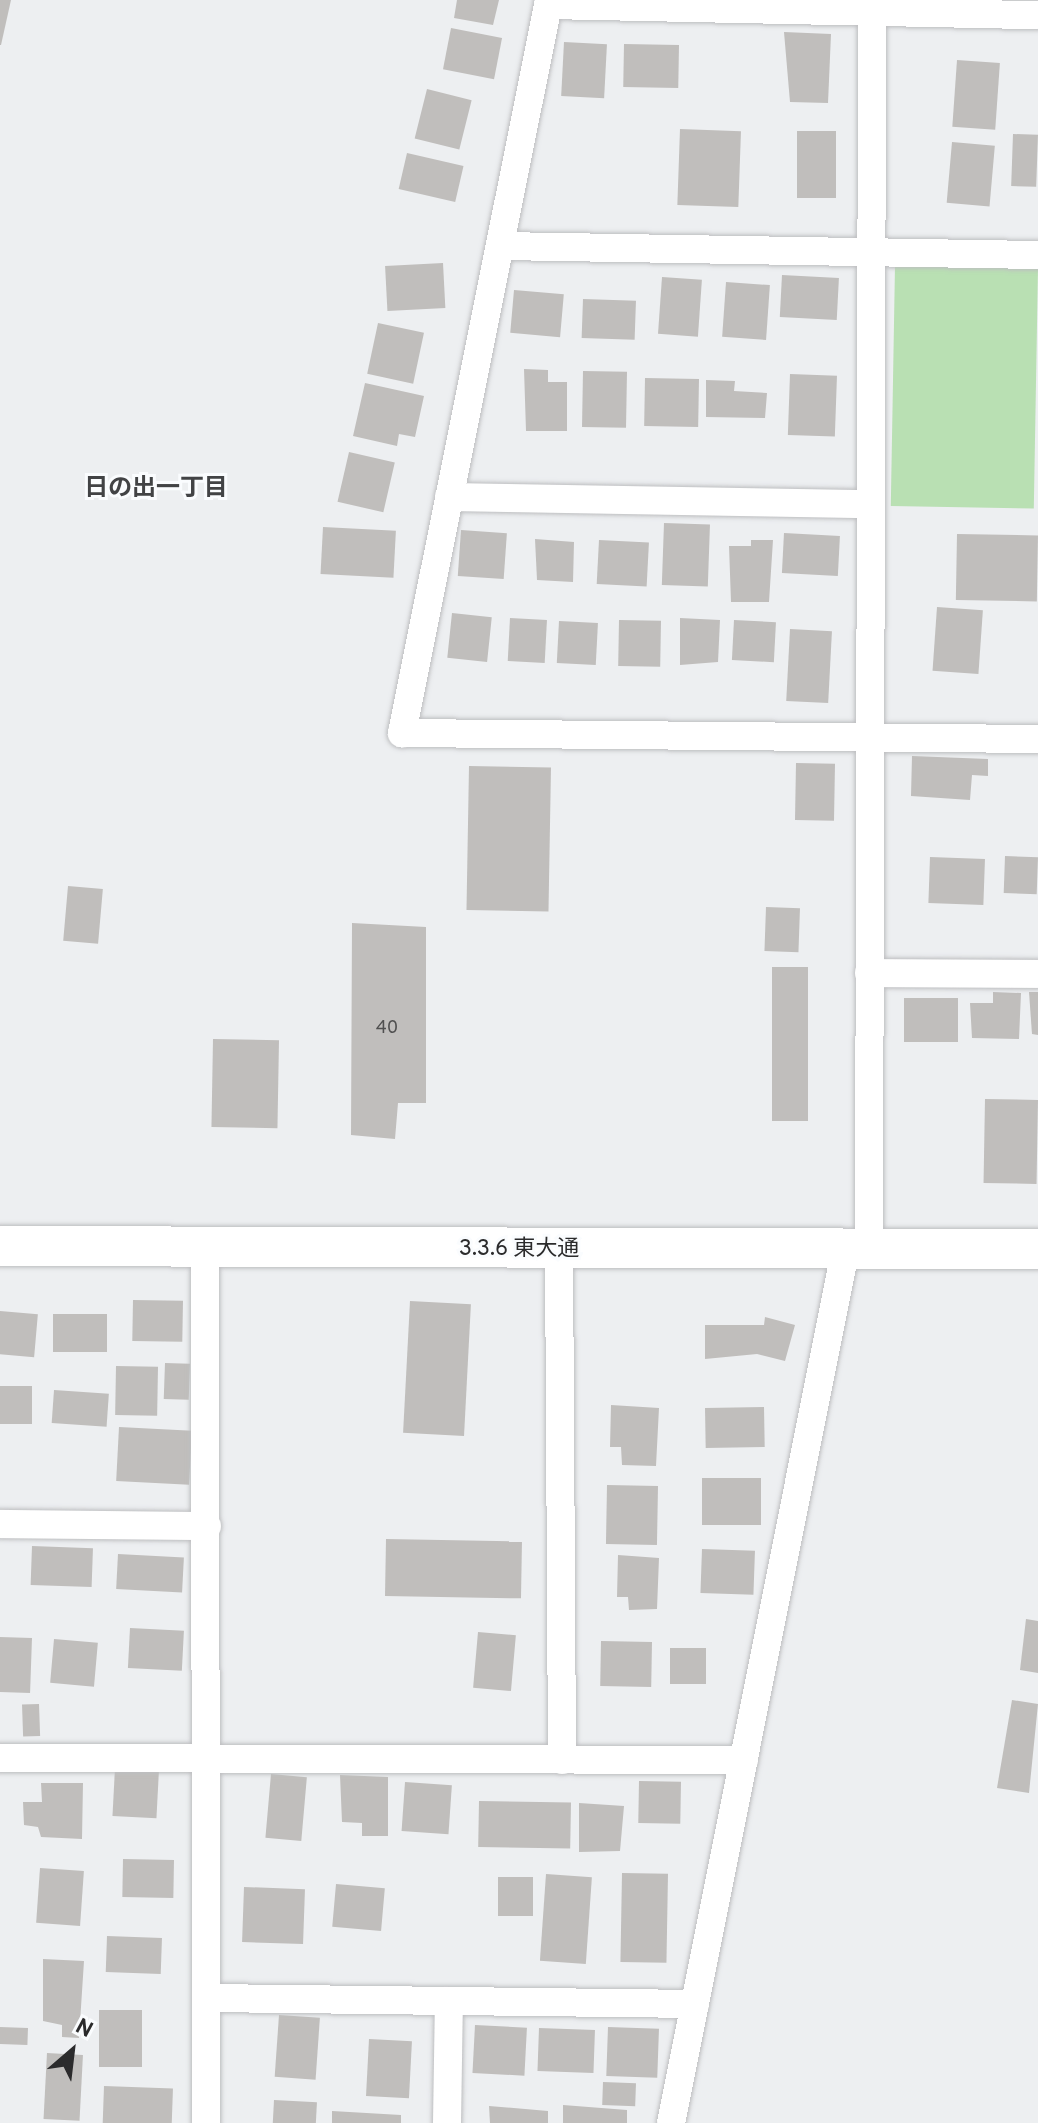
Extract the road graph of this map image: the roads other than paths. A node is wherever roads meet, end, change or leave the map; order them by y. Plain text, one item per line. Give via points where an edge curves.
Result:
1 (548, 3) edge
2 (872, 6) edge
3 (1038, 15) edge
4 (500, 246) junction
5 (872, 252) junction
6 (1038, 255) edge
7 (449, 497) junction
8 (871, 504) junction
9 (870, 737) junction
10 (1038, 739) edge
11 (869, 973) junction
12 (1038, 974) edge
13 (0, 1246) edge
14 (205, 1248) junction
15 (1038, 1249) edge
16 (559, 1250) junction
17 (857, 1252) junction
18 (0, 1524) edge
19 (207, 1526) junction
20 (0, 1758) edge
21 (210, 1759) junction
22 (562, 1760) junction
23 (744, 1760) junction
24 (207, 1998) junction
25 (449, 2001) junction
26 (695, 2004) junction
27 (206, 2123) edge
28 (447, 2123) edge
29 (671, 2123) edge

1 - 2 street
1 - 4 street
2 - 3 street
2 - 5 street
4 - 5 street
4 - 7 street
5 - 6 street
5 - 8 street
7 - 8 street
7 - 9 street via 402,733
8 - 9 street
9 - 10 street
9 - 11 street
11 - 12 street
11 - 17 street
13 - 14 street, 3.3.6 東大通
14 - 16 street, 3.3.6 東大通
14 - 19 street
15 - 17 street, 3.3.6 東大通
16 - 17 street, 3.3.6 東大通
16 - 22 street
17 - 23 street
18 - 19 street
19 - 21 street
20 - 21 street
21 - 22 street
21 - 24 street
22 - 23 street
23 - 26 street
24 - 25 street
24 - 27 street
25 - 26 street
25 - 28 street
26 - 29 street

